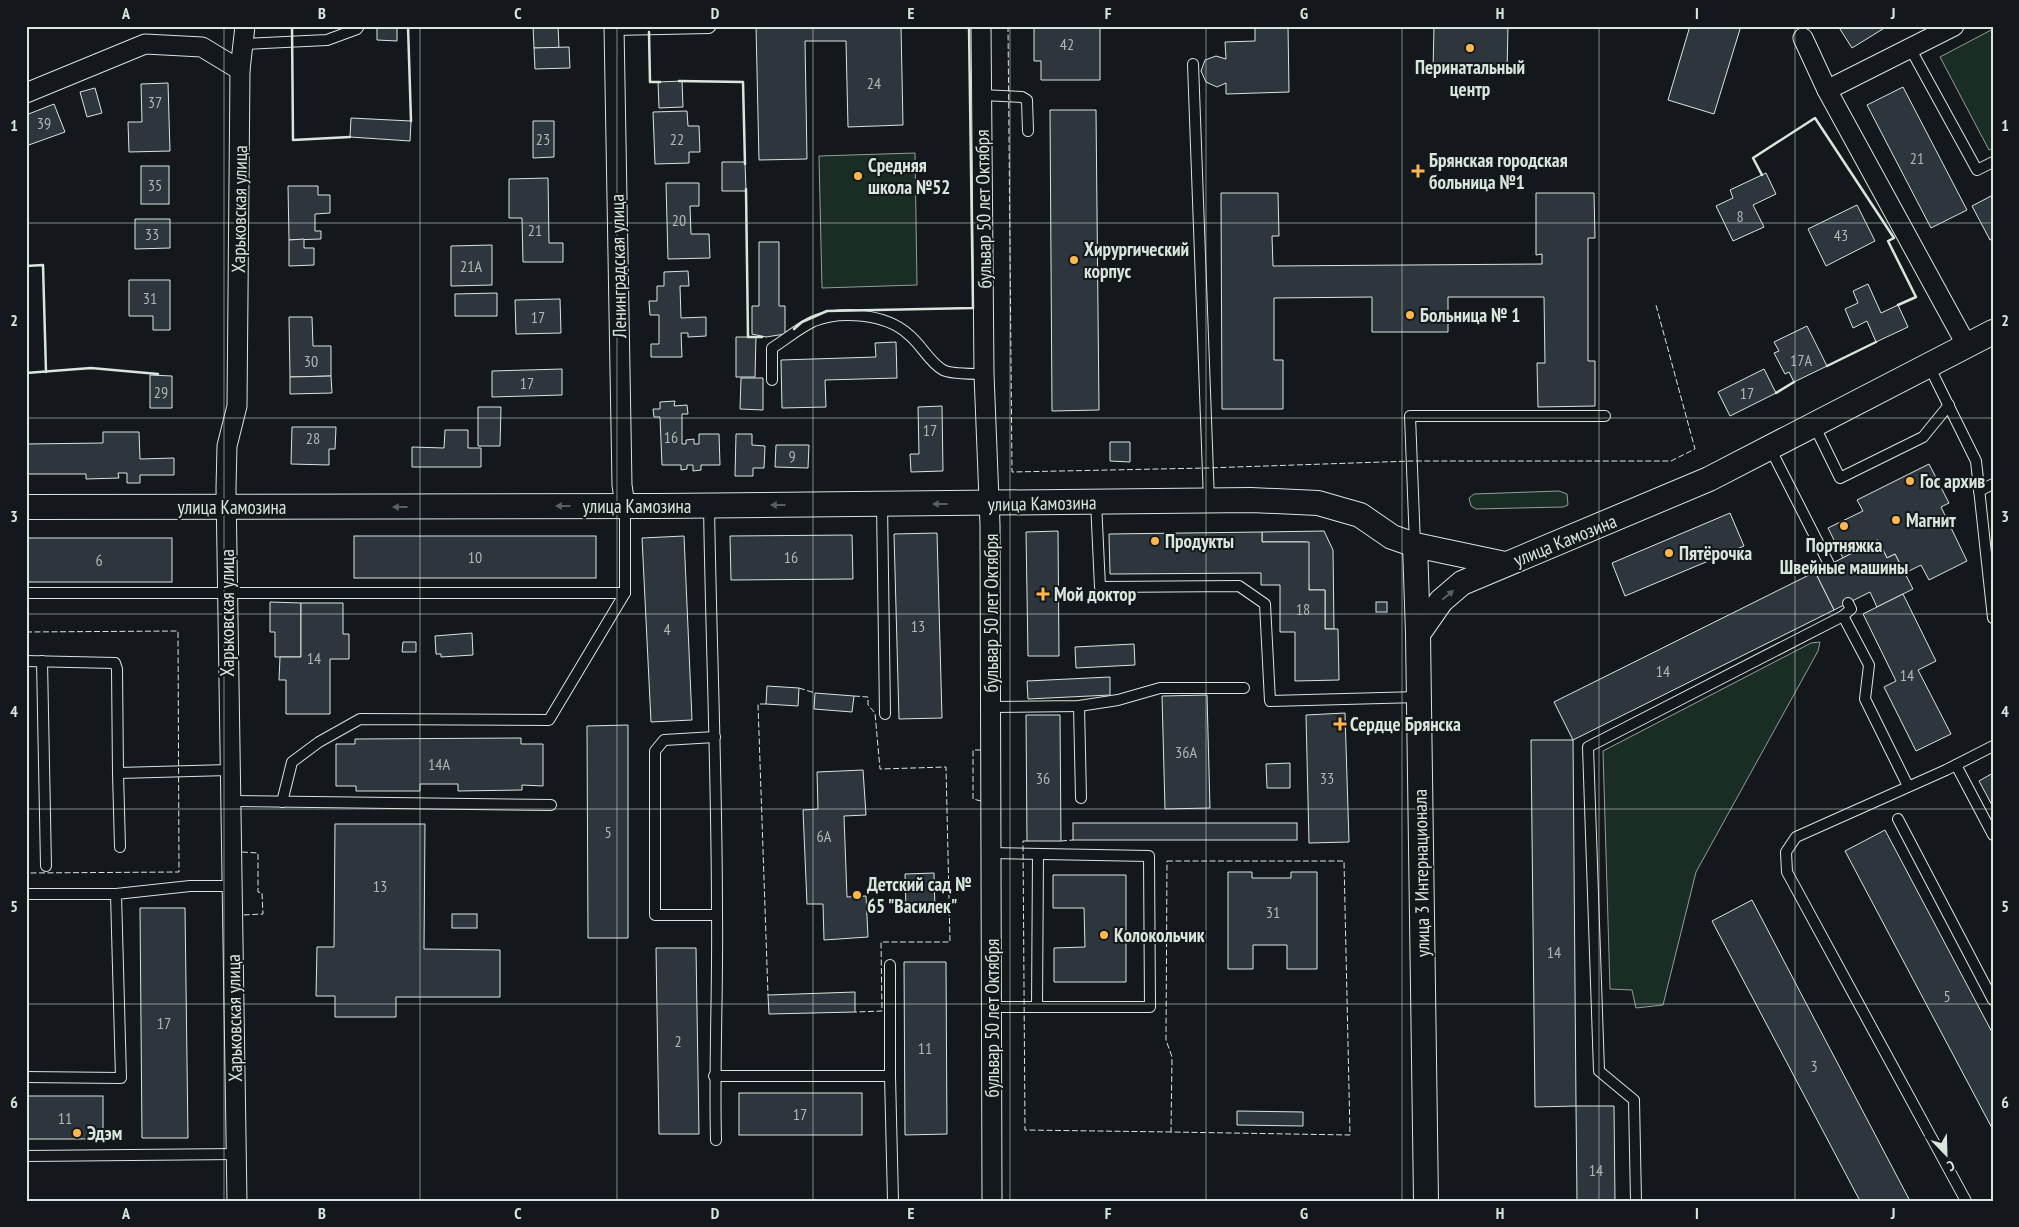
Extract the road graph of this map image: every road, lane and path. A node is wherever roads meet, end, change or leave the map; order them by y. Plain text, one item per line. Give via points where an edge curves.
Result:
1 (359, 26) edge
2 (711, 26) edge
3 (981, 26) edge
4 (1954, 26) edge
5 (614, 28) edge
6 (1801, 32) edge
7 (244, 35) edge
8 (1910, 48) junction
9 (1193, 64) dead end
10 (240, 70) junction
11 (1828, 90) junction
12 (26, 93) edge
13 (982, 95) junction
14 (1028, 131) dead end
15 (1993, 162) edge
16 (1993, 332) edge
17 (1967, 346) junction
18 (1929, 366) junction
19 (984, 374) junction
20 (772, 380) dead end
21 (1949, 405) junction
22 (1605, 416) dead end
23 (1814, 425) junction
24 (1770, 448) junction
25 (1993, 484) edge
26 (1979, 491) junction
27 (1209, 501) junction
28 (1096, 502) junction
29 (882, 504) junction
30 (989, 504) junction
31 (625, 506) junction
32 (709, 506) junction
33 (226, 507) junction
34 (26, 508) edge
35 (1415, 545) junction
36 (1506, 564) junction
37 (1830, 564) dead end
38 (226, 592) junction
39 (26, 593) edge
40 (625, 593) junction
41 (1848, 602) dead end
42 (1843, 616) junction
43 (1993, 618) edge
44 (1418, 634) junction
45 (26, 661) edge
46 (42, 661) junction
47 (1244, 688) dead end
48 (1419, 697) junction
49 (991, 706) junction
50 (1079, 706) junction
51 (886, 714) dead end
52 (715, 737) junction
53 (1993, 746) edge
54 (1956, 765) junction
55 (230, 770) junction
56 (118, 773) junction
57 (1908, 786) junction
58 (1081, 798) dead end
59 (230, 801) junction
60 (282, 802) junction
61 (551, 804) dead end
62 (1898, 819) dead end
63 (1993, 836) edge
64 (120, 847) dead end
65 (991, 853) junction
66 (1038, 854) junction
67 (46, 866) dead end
68 (232, 886) junction
69 (26, 894) edge
70 (116, 894) junction
71 (717, 915) junction
72 (890, 965) dead end
73 (1993, 1000) edge
74 (1037, 1007) junction
75 (991, 1008) junction
76 (714, 1076) junction
77 (890, 1076) junction
78 (26, 1077) edge
79 (716, 1140) dead end
80 (236, 1154) junction
81 (26, 1156) edge
82 (237, 1201) edge
83 (893, 1201) edge
84 (992, 1201) edge
85 (1426, 1201) edge
86 (1636, 1201) edge
87 (1966, 1201) edge

1 - 7 lane via 327,40 292,43
2 - 5 lane
3 - 13 street, бульвар 50 лет Октября
4 - 8 street
5 - 31 street, Ленинградская улица
6 - 11 street
7 - 10 street, Харьковская улица
8 - 11 street
8 - 15 lane via 1977,170
9 - 27 lane
10 - 12 street via 202,47 145,44
10 - 33 street, Харьковская улица via 237,406 227,446
11 - 17 street
13 - 14 lane via 1027,100
13 - 19 street, бульвар 50 лет Октября
16 - 17 street, улица Камозина
17 - 18 street, улица Камозина
18 - 21 lane
18 - 23 street, улица Камозина
19 - 20 lane via 944,371 918,342 884,319 845,314 814,321 772,348
19 - 30 street, бульвар 50 лет Октября
21 - 23 lane via 1923,437 1840,478
21 - 26 lane via 1976,461
22 - 35 lane via 1410,416
23 - 24 street, улица Камозина
24 - 36 street, улица Камозина via 1709,480
24 - 37 lane
25 - 26 lane
26 - 43 lane
27 - 28 street, улица Камозина
27 - 35 street, улица Камозина via 1318,504 1360,515 1392,537
28 - 30 street, улица Камозина
28 - 48 lane via 1100,587 1239,586 1265,604 1270,701
30 -> 29 street, улица Камозина
29 -> 32 street, улица Камозина
29 - 51 lane
30 - 49 street, бульвар 50 лет Октября
31 - 32 street, улица Камозина
31 -> 33 street, улица Камозина
31 - 40 lane
32 - 52 lane
33 - 34 street, улица Камозина
33 - 38 street, Харьковская улица
35 - 36 street, улица Камозина
35 - 44 street, улица 3 Интернационала
44 -> 36 street via 1442,601 1462,584
38 - 39 lane
38 - 40 lane
38 - 55 street, Харьковская улица
40 - 60 lane via 548,720 360,719 292,762
41 - 42 lane via 1851,609
42 - 57 lane via 1869,665 1865,699
42 - 86 lane via 1588,748 1599,1071 1634,1100
44 - 48 street, улица 3 Интернационала
45 - 46 lane
46 - 56 lane via 115,663
46 - 67 lane
47 - 50 lane via 1160,688 1118,700
48 - 85 street, улица 3 Интернационала
49 - 50 lane
49 - 65 street, бульвар 50 лет Октября
50 - 58 lane
52 - 71 lane
52 - 71 lane via 664,740 654,751 655,915
53 - 54 lane
54 - 57 lane
54 - 63 lane
55 - 56 lane
55 - 59 street, Харьковская улица
56 - 64 lane
57 - 87 lane via 1796,838 1786,852 1786,872
59 - 60 lane
59 - 68 street, Харьковская улица
60 - 61 lane
62 - 73 lane
65 - 66 lane
65 - 75 street, бульвар 50 лет Октября
66 - 74 lane
66 - 74 lane via 1149,856 1150,1007
68 - 70 lane via 190,886
68 - 80 street, Харьковская улица
69 - 70 lane
70 - 78 lane via 121,1078
71 - 76 lane
72 - 77 lane
74 - 75 lane
75 - 84 street, бульвар 50 лет Октября
76 - 77 lane
76 - 79 lane
77 - 83 lane
80 - 81 lane
80 - 82 street, Харьковская улица

